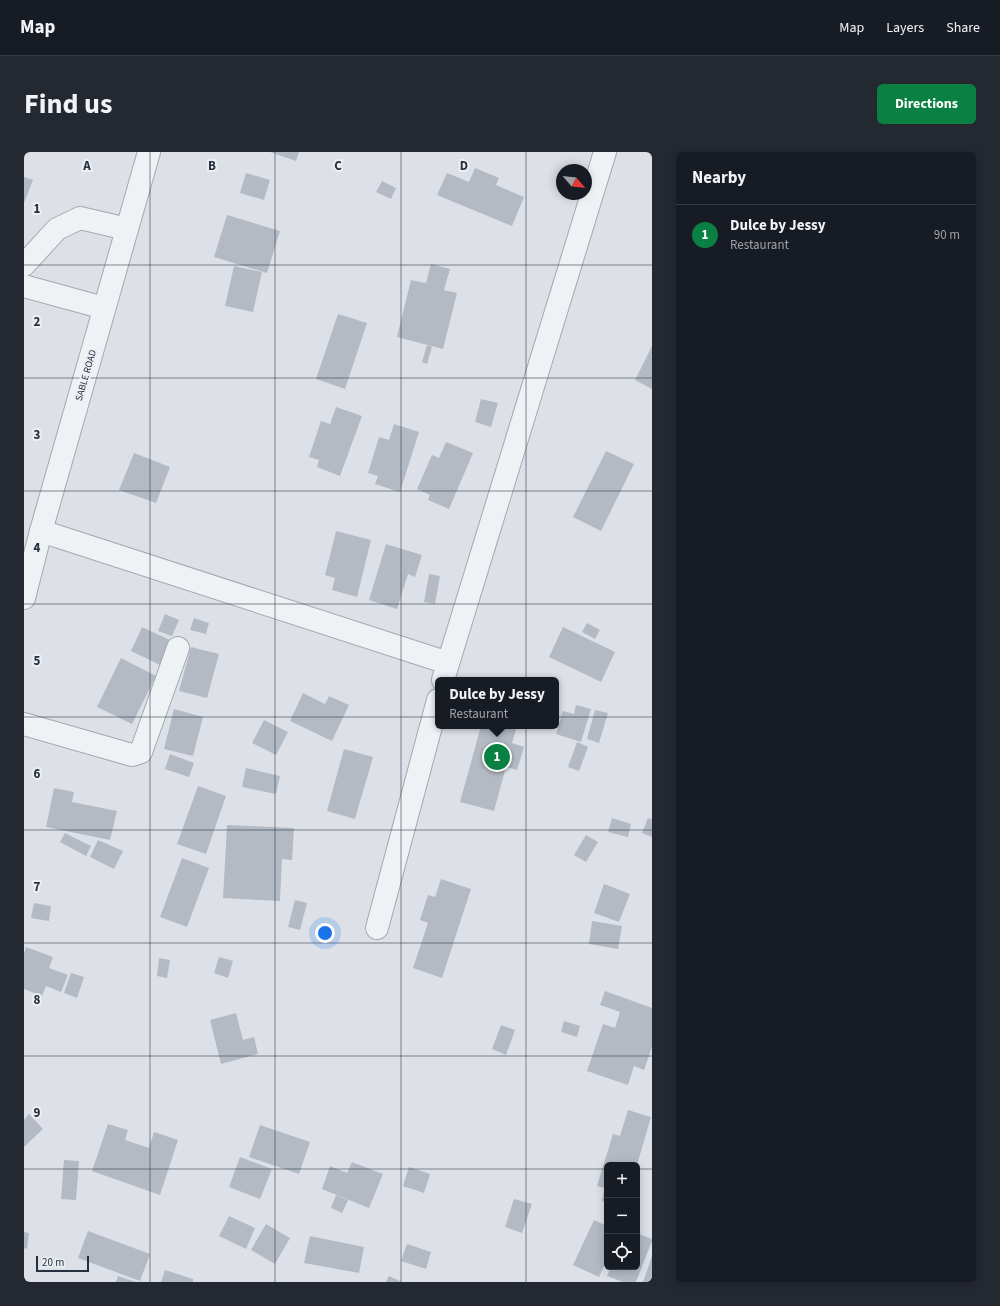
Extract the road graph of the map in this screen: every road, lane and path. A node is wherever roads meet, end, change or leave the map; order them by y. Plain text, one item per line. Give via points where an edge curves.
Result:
1 (149, 152) edge
2 (605, 152) edge
3 (127, 229) junction
4 (24, 265) edge
5 (24, 286) edge
6 (104, 308) junction
7 (41, 531) junction
8 (24, 598) edge
9 (178, 648) dead end
10 (446, 671) edge
11 (435, 711) edge
12 (24, 724) edge
13 (377, 928) dead end

1 - 3 street, SABLE ROAD
2 - 10 street
3 - 4 street via 80,218 57,229
3 - 6 street, SABLE ROAD
5 - 6 street
6 - 7 street, SABLE ROAD
7 - 8 street, SABLE ROAD
7 - 10 street
9 - 12 street via 141,752 132,755
11 - 13 street

